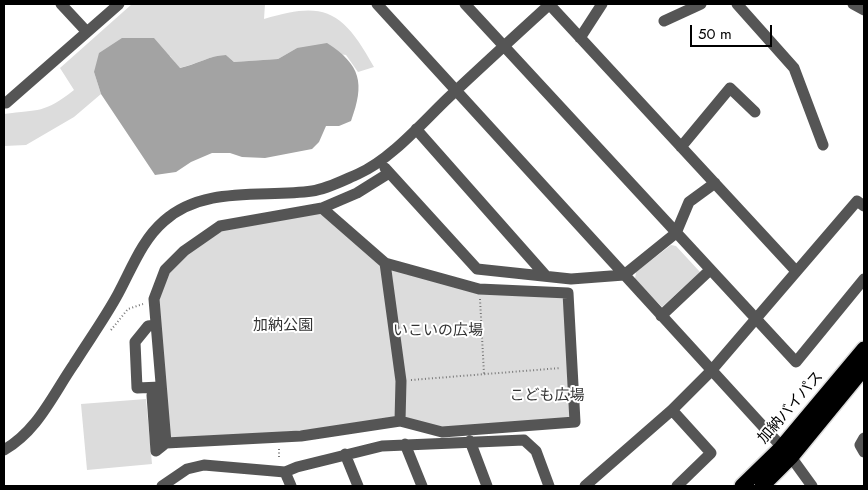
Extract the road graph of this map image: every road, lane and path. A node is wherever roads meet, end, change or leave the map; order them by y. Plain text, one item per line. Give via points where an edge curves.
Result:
1 (61, 4) edge
2 (119, 4) edge
3 (377, 4) edge
4 (465, 4) edge
5 (549, 4) edge
6 (602, 4) edge
7 (702, 4) edge
8 (738, 4) edge
9 (853, 4) edge
10 (864, 10) edge
11 (664, 21) dead end
12 (87, 32) junction
13 (580, 38) junction
14 (504, 46) junction
15 (456, 90) junction
16 (4, 102) edge
17 (755, 112) dead end
18 (416, 129) junction
19 (823, 145) dead end
20 (682, 147) junction
21 (379, 161) junction
22 (389, 173) junction
23 (715, 183) junction
24 (864, 206) edge
25 (322, 208) junction
26 (676, 233) junction
27 (386, 263) junction
28 (710, 270) junction
29 (795, 270) junction
30 (624, 275) junction
31 (546, 276) junction
32 (864, 279) edge
33 (479, 289) junction
34 (154, 299) junction
35 (661, 316) junction
36 (755, 319) junction
37 (156, 325) junction
38 (111, 330) dead end
39 (864, 349) edge
40 (573, 367) junction
41 (864, 368) edge
42 (711, 371) junction
43 (484, 374) junction
44 (401, 381) junction
45 (161, 387) junction
46 (152, 395) dead end
47 (672, 410) junction
48 (400, 421) junction
49 (160, 430) junction
50 (279, 437) junction
51 (864, 438) edge
52 (470, 441) junction
53 (406, 444) junction
54 (4, 450) edge
55 (864, 452) edge
56 (786, 453) junction
57 (345, 454) junction
58 (282, 472) junction
59 (162, 486) edge
60 (291, 486) edge
61 (358, 486) edge
62 (422, 486) edge
63 (488, 486) edge
64 (549, 486) edge
65 (584, 486) edge
66 (677, 486) edge
67 (742, 486) edge
68 (762, 486) edge
69 (812, 486) edge

1 - 12 street
2 - 12 street
3 - 15 street
4 - 14 street
5 - 13 street
5 - 14 street
6 - 13 street
7 - 11 street
8 - 19 street via 794,68
9 - 10 street
12 - 16 street via 6,104
13 - 20 street
14 - 15 street
14 - 26 street
15 - 18 street
15 - 30 street
17 - 20 street via 730,88
18 - 21 street
18 - 31 street
20 - 23 street
21 - 22 street
21 - 54 street via 360,173 314,191 215,197 178,209 148,238 106,316 45,412 18,442
22 - 25 street via 357,193
22 - 31 street via 477,268
23 - 26 street via 689,202
23 - 29 street
24 - 29 street via 857,200
25 - 27 street
25 - 34 street via 220,226 184,251 165,270
26 - 28 street
26 - 30 street
27 - 33 street
27 - 44 street
28 - 35 street
28 - 36 street
29 - 36 street
30 - 31 street via 571,280
30 - 35 street
32 - 36 street via 796,362
33 - 40 street via 568,293
33 - 43 path
34 - 37 street
34 - 38 path via 128,309
35 - 42 street
36 - 42 street
37 - 45 street
37 - 45 street via 148,326 135,342 137,388
39 - 56 highway, 加納バイパス
40 - 43 path
40 - 48 street via 575,422 442,432
41 - 56 highway, 加納バイパス
42 - 47 street
42 - 56 street
43 - 44 path
44 - 48 street
45 - 49 street
46 - 49 street
47 - 65 street
47 - 66 street via 711,453
48 - 50 street
49 - 50 street via 166,443
50 - 58 path
51 - 55 street via 860,445
52 - 53 street
52 - 63 street
52 - 64 street via 524,440 536,451
53 - 57 street
53 - 62 street
56 - 67 highway, 加納バイパス
56 - 68 highway, 加納バイパス
56 - 69 street
57 - 58 street
57 - 61 street
58 - 59 street via 204,465 187,469
58 - 60 street

